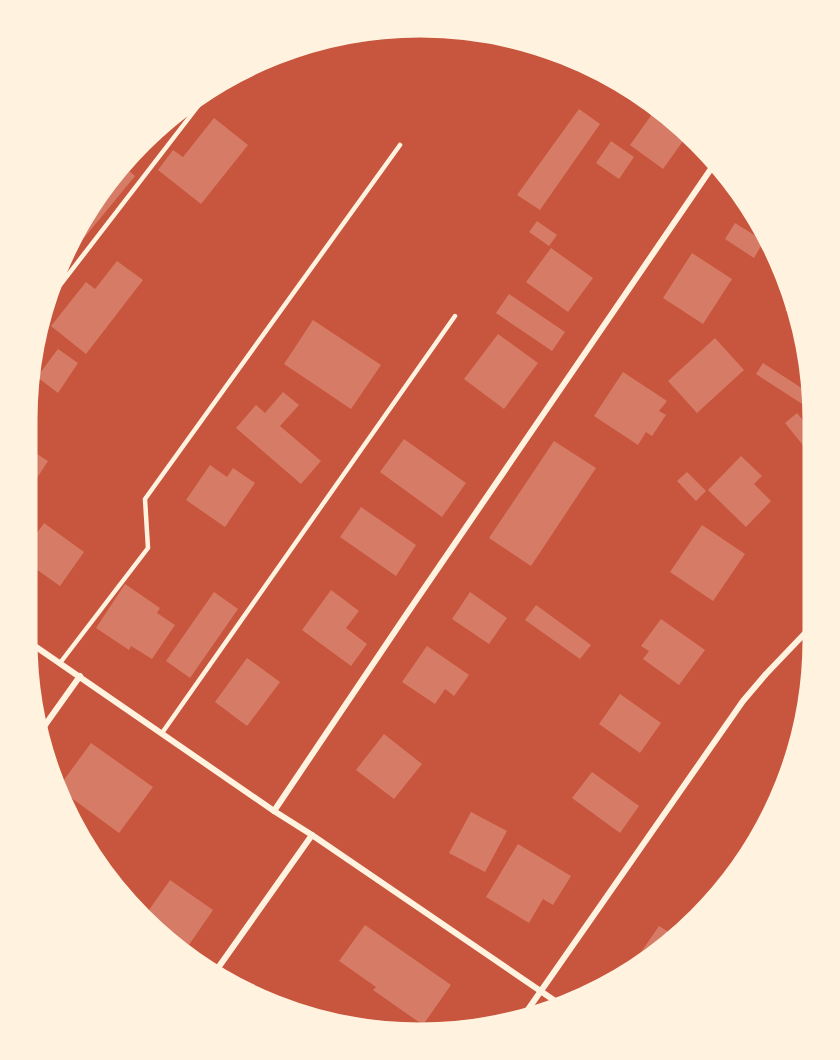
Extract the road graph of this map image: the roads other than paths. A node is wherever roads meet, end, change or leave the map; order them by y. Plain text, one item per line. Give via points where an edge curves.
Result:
1 (197, 108) edge
2 (400, 145) dead end
3 (711, 169) edge
4 (61, 284) edge
5 (455, 316) dead end
6 (804, 635) edge
7 (36, 647) edge
8 (60, 663) junction
9 (80, 676) junction
10 (45, 725) edge
11 (162, 733) junction
12 (274, 812) junction
13 (312, 835) junction
14 (219, 967) edge
15 (541, 992) junction
16 (553, 1000) edge
17 (529, 1008) edge

1 - 4 lane
2 - 8 lane via 145,499 148,548
3 - 12 street
5 - 11 lane
6 - 15 street via 743,701
7 - 8 street
8 - 9 street
9 - 10 street
9 - 11 street
11 - 12 street
12 - 13 street
13 - 14 street
13 - 15 street
15 - 16 street
15 - 17 street

